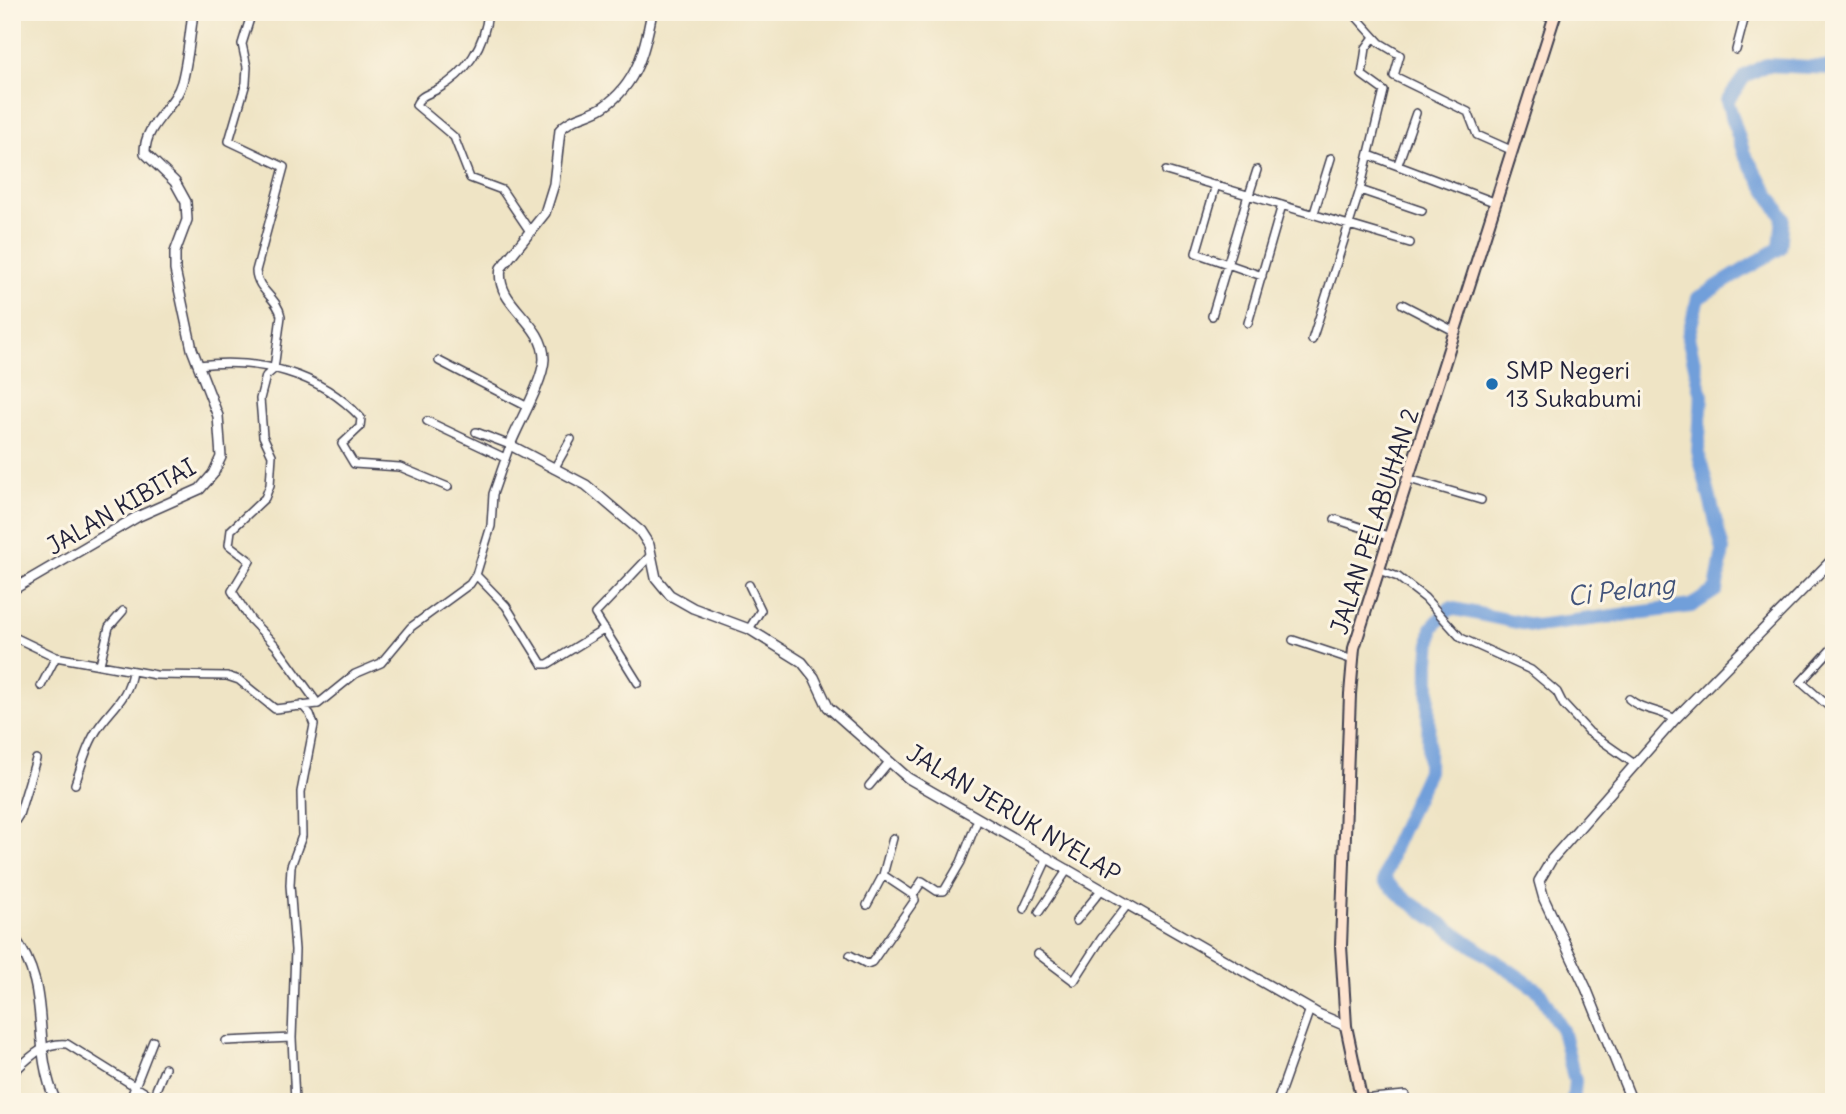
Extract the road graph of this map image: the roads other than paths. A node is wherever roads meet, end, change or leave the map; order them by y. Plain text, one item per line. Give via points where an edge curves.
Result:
1 (193, 12) edge
2 (252, 12) edge
3 (488, 12) edge
4 (652, 12) edge
5 (1352, 12) edge
6 (1536, 12) edge
7 (1746, 12) edge
8 (1555, 15) edge
9 (1374, 37) junction
10 (1736, 50) dead end
11 (1416, 113) dead end
12 (1511, 150) junction
13 (1369, 155) junction
14 (1331, 158) dead end
15 (1398, 164) junction
16 (1257, 170) dead end
17 (1166, 172) dead end
18 (1216, 184) junction
19 (1360, 190) junction
20 (1249, 195) junction
21 (1494, 202) junction
22 (1282, 205) junction
23 (1422, 211) dead end
24 (1314, 213) junction
25 (1349, 223) junction
26 (531, 233) junction
27 (1410, 243) dead end
28 (1227, 265) junction
29 (1262, 276) junction
30 (1402, 304) dead end
31 (1212, 316) dead end
32 (1248, 323) dead end
33 (1456, 332) junction
34 (1312, 341) dead end
35 (439, 361) dead end
36 (198, 365) junction
37 (274, 369) junction
38 (526, 405) junction
39 (427, 421) dead end
40 (477, 432) dead end
41 (571, 439) dead end
42 (510, 445) junction
43 (505, 458) junction
44 (554, 468) junction
45 (1409, 479) junction
46 (448, 487) dead end
47 (1481, 500) dead end
48 (1335, 519) dead end
49 (1391, 537) junction
50 (651, 555) junction
51 (1834, 558) edge
52 (1379, 570) junction
53 (477, 575) junction
54 (749, 585) dead end
55 (12, 590) edge
56 (123, 611) dead end
57 (605, 629) junction
58 (749, 629) junction
59 (13, 637) edge
60 (1293, 640) dead end
61 (1834, 646) edge
62 (56, 657) junction
63 (1353, 660) junction
64 (100, 664) junction
65 (132, 671) junction
66 (638, 683) dead end
67 (41, 686) dead end
68 (1629, 699) dead end
69 (318, 704) junction
70 (302, 705) junction
71 (1834, 711) edge
72 (1675, 719) junction
73 (36, 759) dead end
74 (889, 762) junction
75 (1636, 765) junction
76 (75, 784) dead end
77 (869, 786) dead end
78 (978, 819) junction
79 (12, 826) edge
80 (893, 838) dead end
81 (1048, 857) junction
82 (1068, 869) junction
83 (883, 875) junction
84 (1102, 889) junction
85 (913, 895) junction
86 (1128, 904) junction
87 (867, 905) dead end
88 (1024, 909) dead end
89 (1039, 912) dead end
90 (1076, 921) dead end
91 (12, 935) edge
92 (1038, 954) dead end
93 (850, 955) dead end
94 (1310, 1009) junction
95 (1346, 1026) junction
96 (292, 1038) junction
97 (153, 1041) dead end
98 (226, 1041) dead end
99 (42, 1049) junction
100 (165, 1068) dead end
101 (12, 1074) edge
102 (136, 1086) junction
103 (1405, 1095) dead end
104 (155, 1100) edge
105 (1362, 1100) edge
106 (56, 1102) edge
107 (129, 1102) edge
108 (295, 1102) edge
109 (1277, 1102) edge
110 (1632, 1102) edge

1 - 36 street, JALAN KIBITAI via 182,83 148,134 145,153 175,182 186,202 187,220 174,260
2 - 37 street via 243,44 246,83 229,141 285,169 256,271 260,285 280,308
3 - 26 street via 483,41 471,60 443,86 419,98 416,105 454,137 470,178 502,190
4 - 26 street via 643,56 628,83 604,106 560,130 552,195
5 - 9 street
6 - 8 street
7 - 10 street
8 - 12 main road, JALAN PELABUHAN 2
9 - 12 street via 1401,56 1394,76 1468,112 1477,135
9 - 13 street via 1366,48 1362,75 1384,91
11 - 15 street
12 - 21 main road, JALAN PELABUHAN 2
13 - 15 street
13 - 19 street
14 - 24 street
15 - 21 street
16 - 20 street
17 - 18 street
18 - 20 street
18 - 28 street via 1196,251
19 - 23 street
19 - 25 street
20 - 22 street
20 - 28 street
21 - 33 main road, JALAN PELABUHAN 2
22 - 24 street
22 - 29 street
24 - 25 street
25 - 27 street
25 - 34 street
26 - 38 street via 506,259 500,274 503,290 536,332 543,349 542,368
28 - 29 street
28 - 31 street
29 - 32 street
30 - 33 street
33 - 45 main road, JALAN PELABUHAN 2
35 - 38 street
36 - 37 street via 258,364
36 - 55 street, JALAN KIBITAI via 216,406 222,436 221,457 208,481
37 - 46 street via 318,384 361,418 360,427 342,446 357,466 396,466
37 - 69 street via 266,376 260,399 272,476 265,498 231,530 229,545 250,561 232,591
38 - 42 street
39 - 43 street
40 - 42 street
41 - 44 street
42 - 43 street
42 - 44 street, JALAN JERUK NYELAP
43 - 53 street
44 - 50 street, JALAN JERUK NYELAP via 595,492 640,531
45 - 47 street
45 - 49 main road, JALAN PELABUHAN 2
48 - 49 street
49 - 52 main road, JALAN PELABUHAN 2
50 - 57 street via 597,608 595,616
50 - 58 street, JALAN JERUK NYELAP via 656,578 670,595
51 - 72 street
52 - 63 main road, JALAN PELABUHAN 2
52 - 75 street via 1398,577 1425,598 1464,640 1531,670 1557,692 1589,732
53 - 57 street via 506,606 542,664
53 - 69 street via 411,627 380,663 355,674
54 - 58 street via 761,610
56 - 64 street via 108,630
57 - 66 street
58 - 74 street, JALAN JERUK NYELAP via 802,662 828,707
59 - 62 street
60 - 63 street
61 - 71 street via 1801,682
62 - 64 street
62 - 67 street
63 - 95 main road, JALAN PELABUHAN 2 via 1341,946
64 - 65 street
65 - 70 street via 227,676 239,680 275,709
65 - 76 street via 124,698 89,744
68 - 72 street via 1640,708 1658,709
69 - 70 street
70 - 96 street via 314,725 301,792 302,836 291,866 295,950
72 - 75 street
73 - 79 street
74 - 77 street
74 - 78 street, JALAN JERUK NYELAP
75 - 110 street via 1552,859 1539,885
78 - 81 street, JALAN JERUK NYELAP
78 - 85 street via 944,891 923,881
80 - 83 street
81 - 82 street, JALAN JERUK NYELAP
81 - 88 street
82 - 84 street, JALAN JERUK NYELAP
82 - 89 street
83 - 85 street
83 - 87 street
84 - 86 street, JALAN JERUK NYELAP
84 - 90 street
85 - 93 street via 915,900 872,962
86 - 92 street via 1074,981
86 - 94 street, JALAN JERUK NYELAP
91 - 99 street via 36,975
94 - 95 street, JALAN JERUK NYELAP
94 - 109 street
95 - 105 main road, JALAN PELABUHAN 2
96 - 98 street
96 - 108 street
97 - 102 street
99 - 101 street
99 - 102 street via 67,1044
99 - 106 street
100 - 104 street
102 - 104 street
102 - 107 street
103 - 105 street

